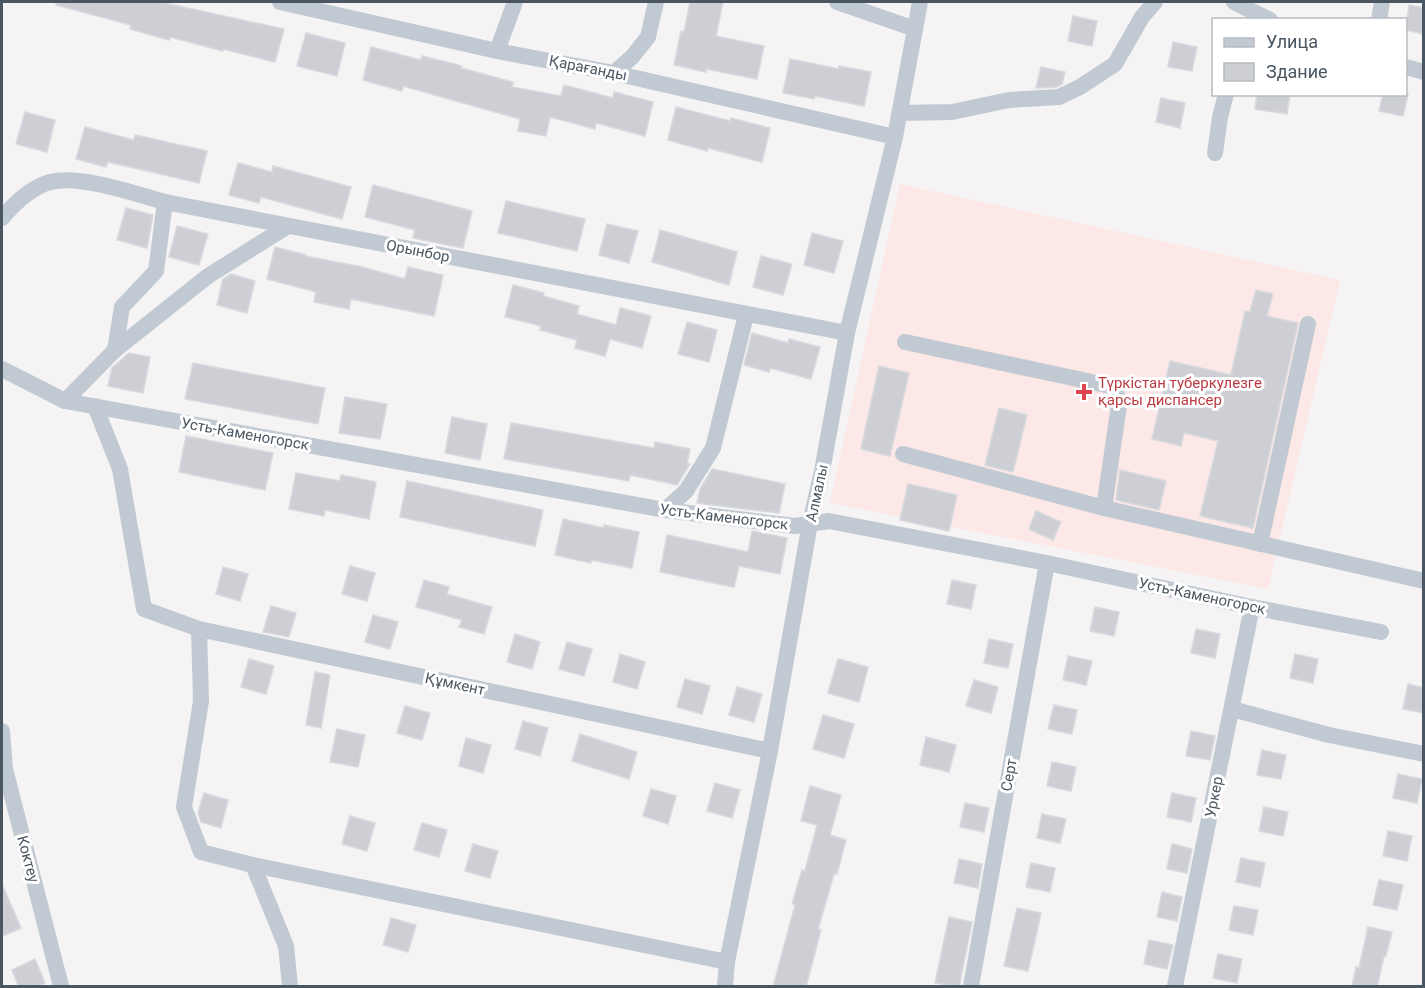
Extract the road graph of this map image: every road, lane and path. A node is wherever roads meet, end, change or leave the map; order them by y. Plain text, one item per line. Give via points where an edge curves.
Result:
1 (280, 2) edge
2 (515, 2) edge
3 (656, 2) edge
4 (837, 2) edge
5 (920, 2) edge
6 (1155, 2) edge
7 (1234, 2) edge
8 (1382, 2) edge
9 (1266, 18) edge
10 (1379, 18) edge
11 (915, 29) junction
12 (497, 51) junction
13 (1407, 67) edge
14 (1424, 72) edge
15 (614, 73) junction
16 (1226, 96) edge
17 (900, 112) junction
18 (895, 137) junction
19 (1215, 153) dead end
20 (165, 202) junction
21 (2, 218) edge
22 (288, 226) junction
23 (746, 315) junction
24 (1308, 324) dead end
25 (847, 333) junction
26 (905, 342) dead end
27 (115, 350) junction
28 (2, 369) edge
29 (65, 401) junction
30 (94, 406) junction
31 (903, 454) dead end
32 (1104, 508) junction
33 (665, 510) junction
34 (810, 523) junction
35 (1260, 544) junction
36 (1047, 562) junction
37 (1424, 581) edge
38 (1252, 607) junction
39 (199, 629) junction
40 (1381, 632) dead end
41 (1232, 709) junction
42 (2, 731) edge
43 (770, 751) junction
44 (1424, 754) edge
45 (253, 865) junction
46 (727, 962) junction
47 (61, 987) edge
48 (290, 987) edge
49 (725, 987) edge
50 (971, 987) edge
51 (1175, 987) edge

1 - 12 street, Қарағанды
2 - 12 street
3 - 15 street via 648,37
4 - 11 street
5 - 11 street, Алмалы
6 - 17 street via 1115,64 1059,97 1010,99 952,112
7 - 9 street
8 - 10 street
11 - 17 street, Алмалы
12 - 15 street, Қарағанды
13 - 14 street
15 - 18 street, Қарағанды
16 - 19 street
17 - 18 street, Алмалы
18 - 25 street, Алмалы
20 - 21 street, Орынбор via 64,179 41,186
20 - 22 street, Орынбор
20 - 27 street via 156,271 122,307
22 - 23 street, Орынбор
22 - 27 street via 208,276
23 - 25 street, Орынбор
23 - 33 street via 713,448 686,491
24 - 35 street
25 - 34 street, Алмалы
26 - 32 street via 1115,387 1119,405
27 - 29 street
28 - 29 street, Усть-Каменогорск
29 - 30 street, Усть-Каменогорск
30 - 33 street, Усть-Каменогорск
30 - 39 street, Құмкент via 120,469 144,609
31 - 32 street
32 - 35 street
33 - 34 street, Усть-Каменогорск via 795,526
34 - 36 street, Усть-Каменогорск via 829,521
34 - 43 street, Алмалы
35 - 37 street
36 - 38 street, Усть-Каменогорск
36 - 50 street, Серт
38 - 40 street, Усть-Каменогорск
38 - 41 street, Уркер
39 - 43 street, Құмкент
39 - 45 street via 201,701 184,807 201,852
41 - 44 street via 1329,735
41 - 51 street, Уркер
42 - 47 street, Коктеу via 5,769
43 - 46 street, Алмалы
45 - 46 street
45 - 48 street via 286,946
46 - 49 street, Алмалы

